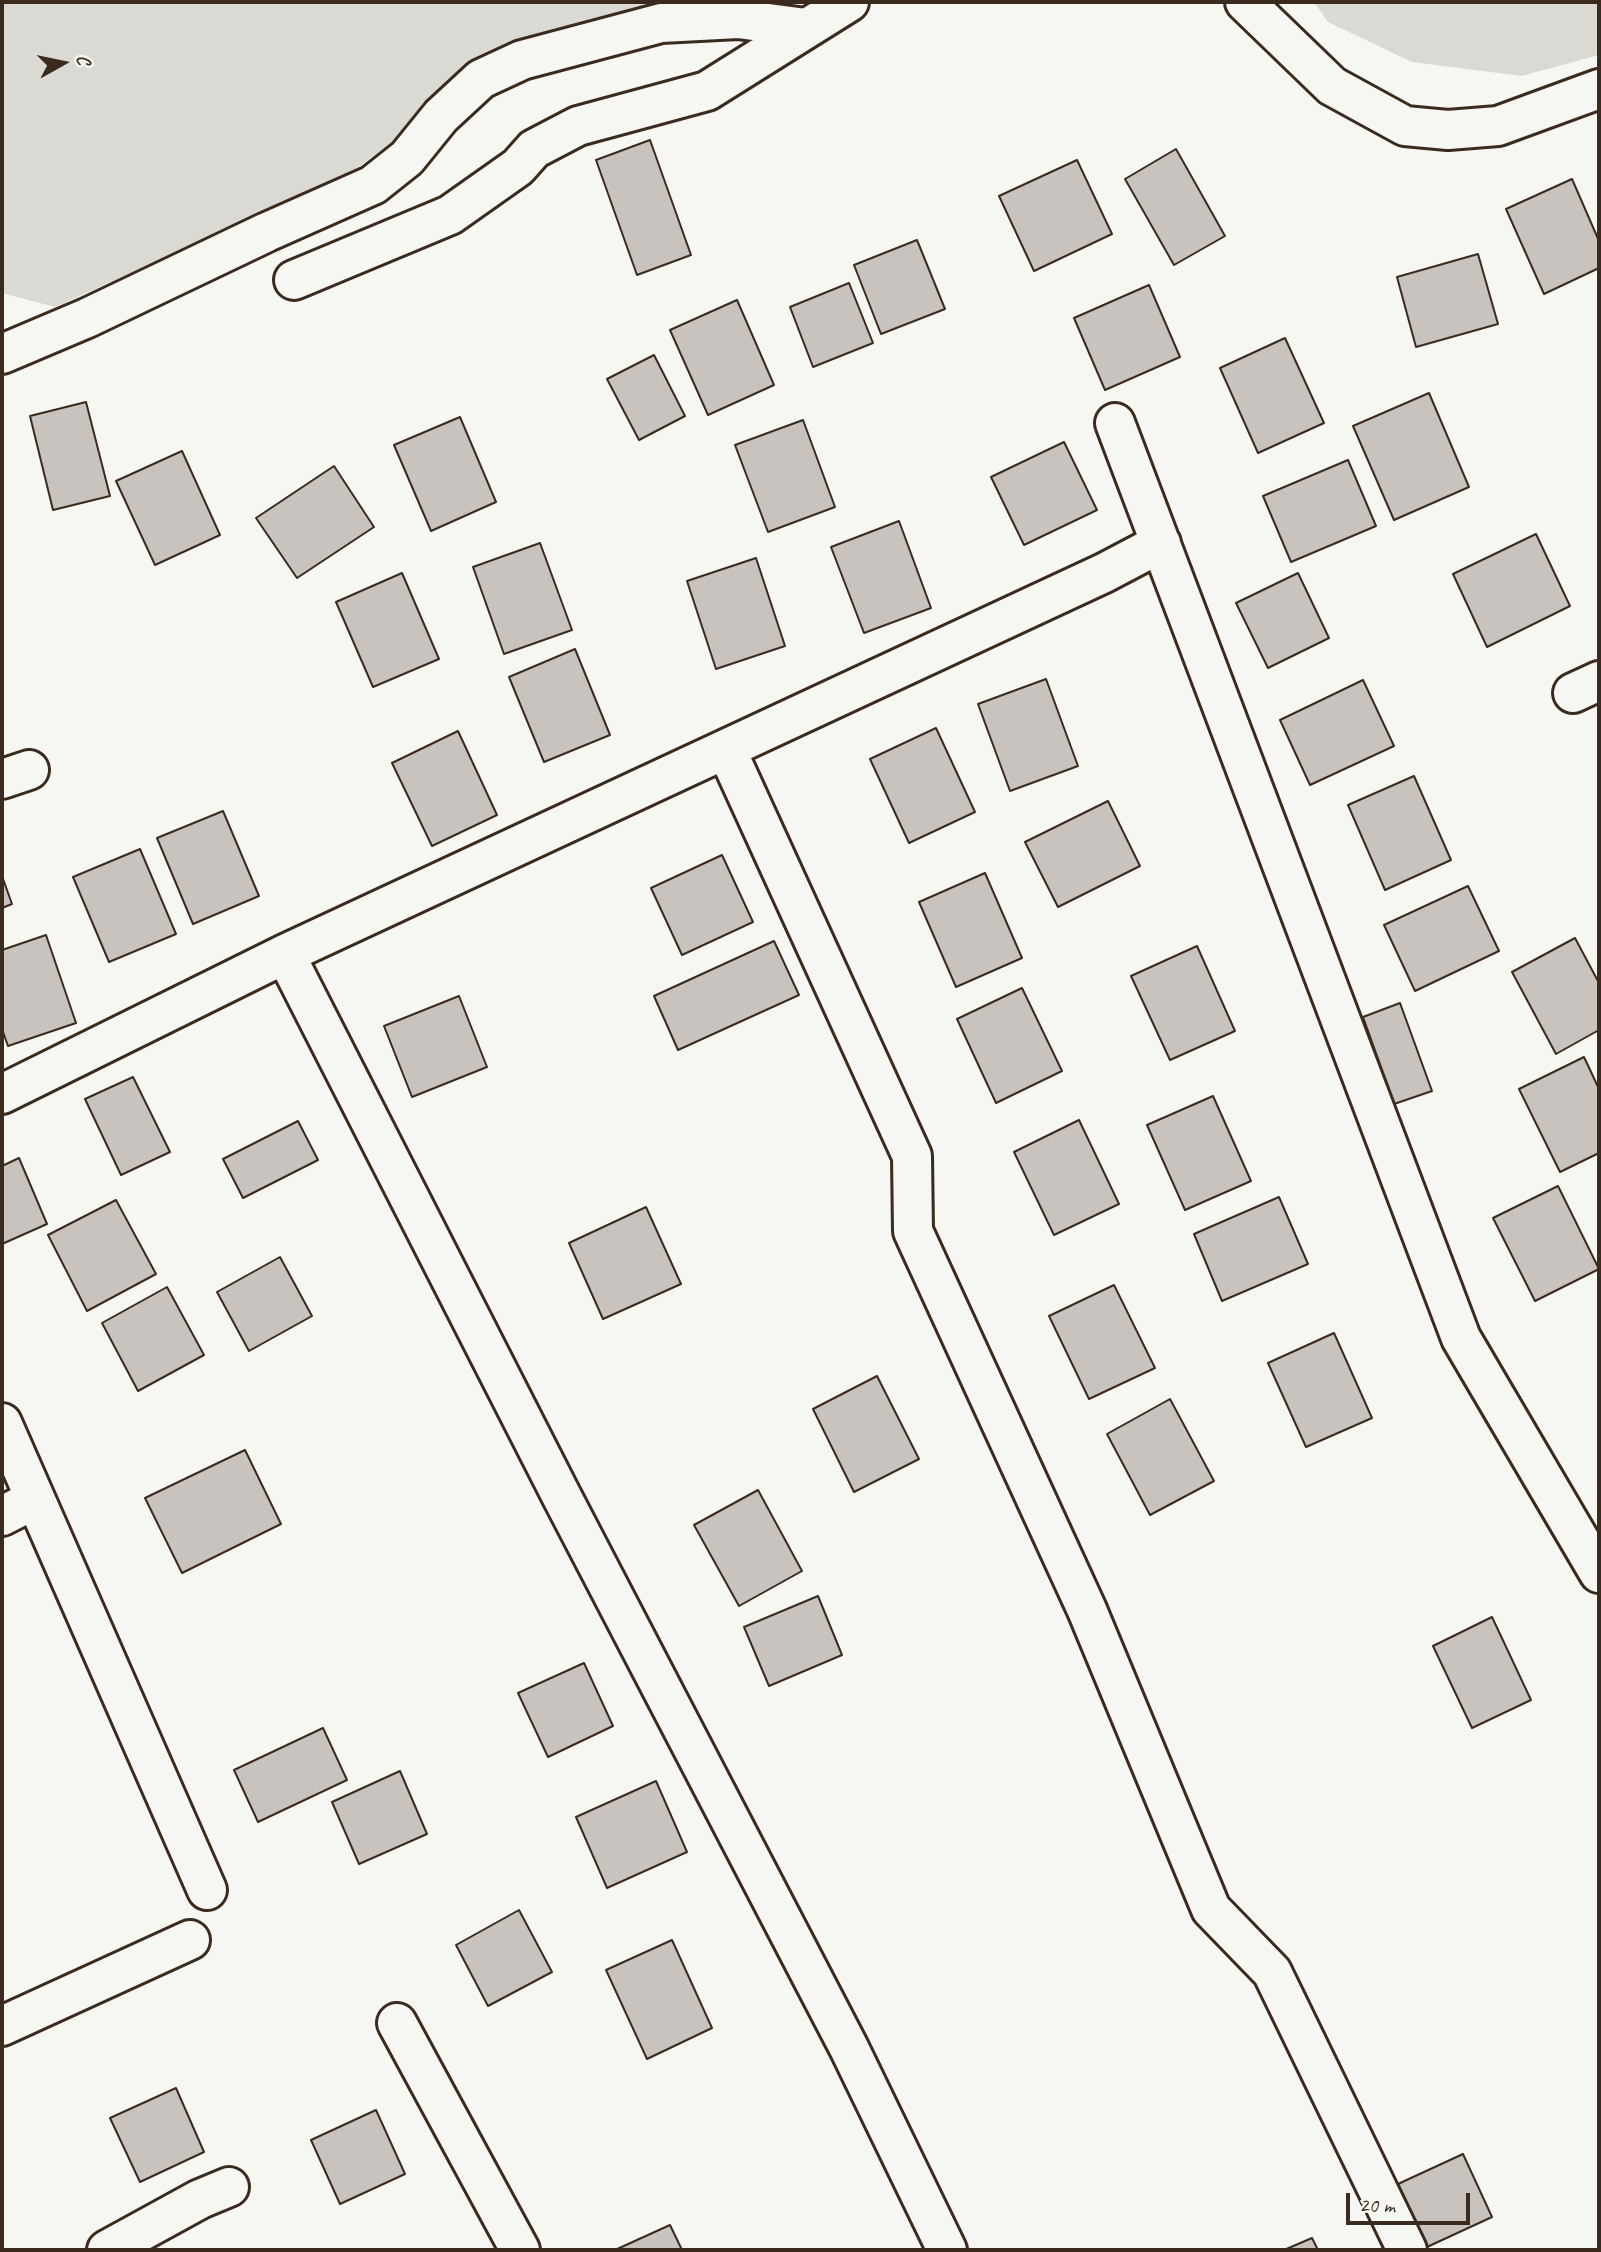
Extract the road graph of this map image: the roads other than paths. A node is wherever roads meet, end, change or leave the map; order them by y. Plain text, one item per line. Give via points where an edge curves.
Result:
1 (849, 2) edge
2 (1245, 2) edge
3 (806, 28) junction
4 (1599, 89) edge
5 (294, 280) dead end
6 (2, 354) edge
7 (1115, 423) dead end
8 (1161, 543) junction
9 (726, 749) junction
10 (285, 954) junction
11 (2, 1094) edge
12 (2, 1423) edge
13 (35, 1499) junction
14 (2, 1516) edge
15 (1599, 1573) edge
16 (207, 1891) dead end
17 (190, 1940) dead end
18 (397, 2024) dead end
19 (2, 2026) edge
20 (229, 2187) dead end
21 (107, 2250) edge
22 (520, 2250) edge
23 (947, 2250) edge
24 (1408, 2250) edge

1 - 3 street
2 - 4 street via 1332,86 1405,126 1448,130 1498,126
3 - 5 street via 707,90 578,126 534,149 518,167 450,215
3 - 6 street via 738,19 662,23 522,60 481,79 441,116 407,158 373,185
7 - 8 street
8 - 9 street
8 - 15 street via 1461,1339
9 - 10 street
9 - 24 street via 912,1156 913,1231 1087,1610 1211,1909 1272,1972
10 - 11 street
10 - 23 street via 849,2048
12 - 13 street
13 - 14 street
13 - 16 street
17 - 19 street
18 - 22 street
20 - 21 street

